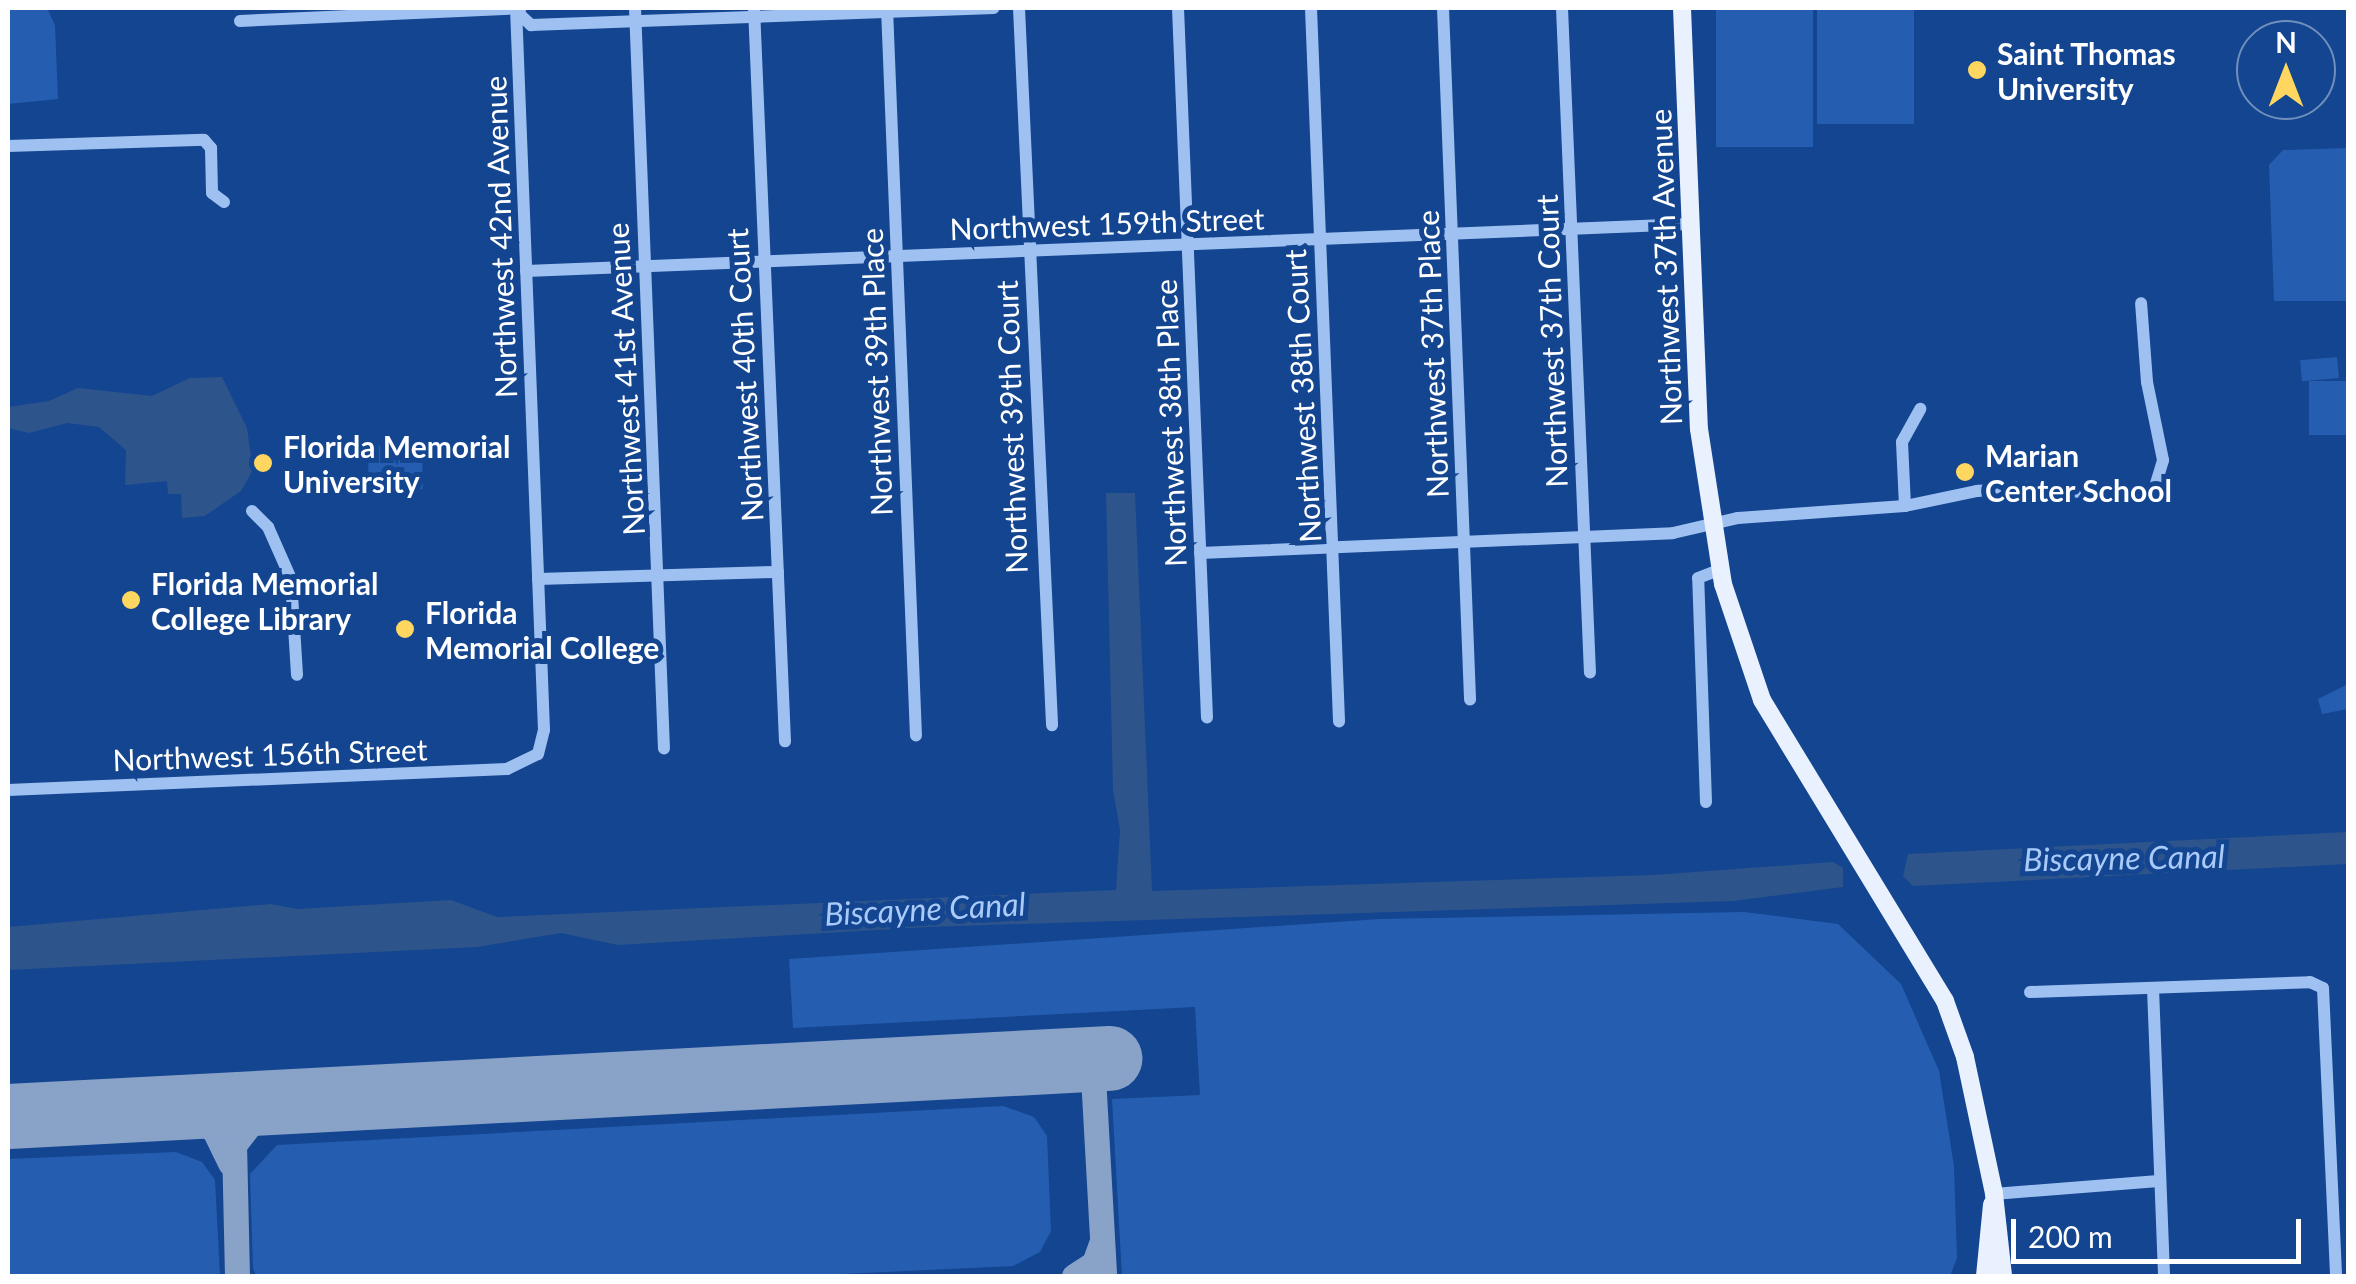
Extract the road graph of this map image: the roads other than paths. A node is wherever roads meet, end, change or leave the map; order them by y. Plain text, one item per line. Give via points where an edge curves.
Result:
1 (518, 8) edge
2 (994, 8) edge
3 (1019, 8) edge
4 (1178, 8) edge
5 (1311, 8) edge
6 (1444, 8) edge
7 (1562, 8) edge
8 (1682, 8) edge
9 (887, 10) edge
10 (754, 12) edge
11 (635, 14) edge
12 (240, 21) dead end
13 (8, 146) edge
14 (224, 202) dead end
15 (1690, 224) junction
16 (1572, 229) junction
17 (1452, 234) junction
18 (1320, 239) junction
19 (1188, 244) junction
20 (1030, 250) junction
21 (896, 256) junction
22 (764, 261) junction
23 (644, 265) junction
24 (526, 271) junction
25 (2141, 303) dead end
26 (1920, 409) dead end
27 (1905, 506) junction
28 (252, 510) dead end
29 (1708, 524) junction
30 (1584, 537) junction
31 (1464, 544) junction
32 (1333, 548) junction
33 (1200, 552) junction
34 (1719, 570) junction
35 (778, 572) junction
36 (658, 575) junction
37 (538, 579) junction
38 (1590, 672) dead end
39 (297, 675) dead end
40 (1470, 699) dead end
41 (1207, 717) dead end
42 (1339, 722) dead end
43 (1052, 725) dead end
44 (916, 735) dead end
45 (785, 741) dead end
46 (664, 748) dead end
47 (533, 761) joint
48 (8, 790) edge
49 (1706, 802) dead end
50 (2152, 988) junction
51 (2030, 992) dead end
52 (2158, 1181) junction
53 (1994, 1194) junction
54 (1985, 1276) edge
55 (2003, 1276) edge
56 (2164, 1276) edge
57 (2336, 1276) edge

1 - 11 street via 530,25
1 - 12 street
1 - 24 street, Northwest 42nd Avenue
2 - 9 street
3 - 20 street, Northwest 39th Court
4 - 19 street, Northwest 38th Place
5 - 18 street, Northwest 38th Court
6 - 17 street, Northwest 37th Place
7 - 16 street, Northwest 37th Court
8 - 15 main road, Northwest 37th Avenue
9 - 10 street
9 - 21 street, Northwest 39th Place
10 - 11 street
10 - 22 street, Northwest 40th Court
11 - 23 street, Northwest 41st Avenue
13 - 14 street via 204,140 211,148 212,193
15 - 16 street, Northwest 159th Street
15 - 29 main road, Northwest 37th Avenue
16 - 17 street, Northwest 159th Street
16 - 30 street, Northwest 37th Court
17 - 18 street, Northwest 159th Street
17 - 31 street, Northwest 37th Place
18 - 19 street, Northwest 159th Street
18 - 32 street, Northwest 38th Court
19 - 20 street, Northwest 159th Street
19 - 33 street, Northwest 38th Place
20 - 21 street, Northwest 159th Street
20 - 43 street, Northwest 39th Court
21 - 22 street, Northwest 159th Street
21 - 44 street, Northwest 39th Place
22 - 23 street, Northwest 159th Street
22 - 35 street, Northwest 40th Court
23 - 24 street, Northwest 159th Street
23 - 36 street, Northwest 41st Avenue
24 - 37 street, Northwest 42nd Avenue
25 - 27 street via 2162,460 2154,490 2096,496 2023,487
26 - 27 street via 1902,442
27 - 29 street
28 - 39 street via 268,527 292,579
29 - 30 street via 1673,533
29 - 34 main road, Northwest 37th Avenue
30 - 31 street
30 - 38 street, Northwest 37th Court
31 - 32 street
31 - 40 street, Northwest 37th Place
32 - 33 street
32 - 42 street, Northwest 38th Court
33 - 41 street, Northwest 38th Place
34 - 49 street via 1698,578
34 - 53 main road, Northwest 37th Avenue via 1762,700 1945,1001 1965,1057
35 - 36 street
35 - 45 street, Northwest 40th Court
36 - 37 street
36 - 46 street, Northwest 41st Avenue
37 - 47 street, Northwest 42nd Avenue via 544,735
47 - 48 street, Northwest 156th Street via 508,769
50 - 51 street
50 - 52 street
50 - 57 street via 2310,982 2323,988
52 - 53 street
52 - 56 street
53 - 54 main road
53 - 55 main road

